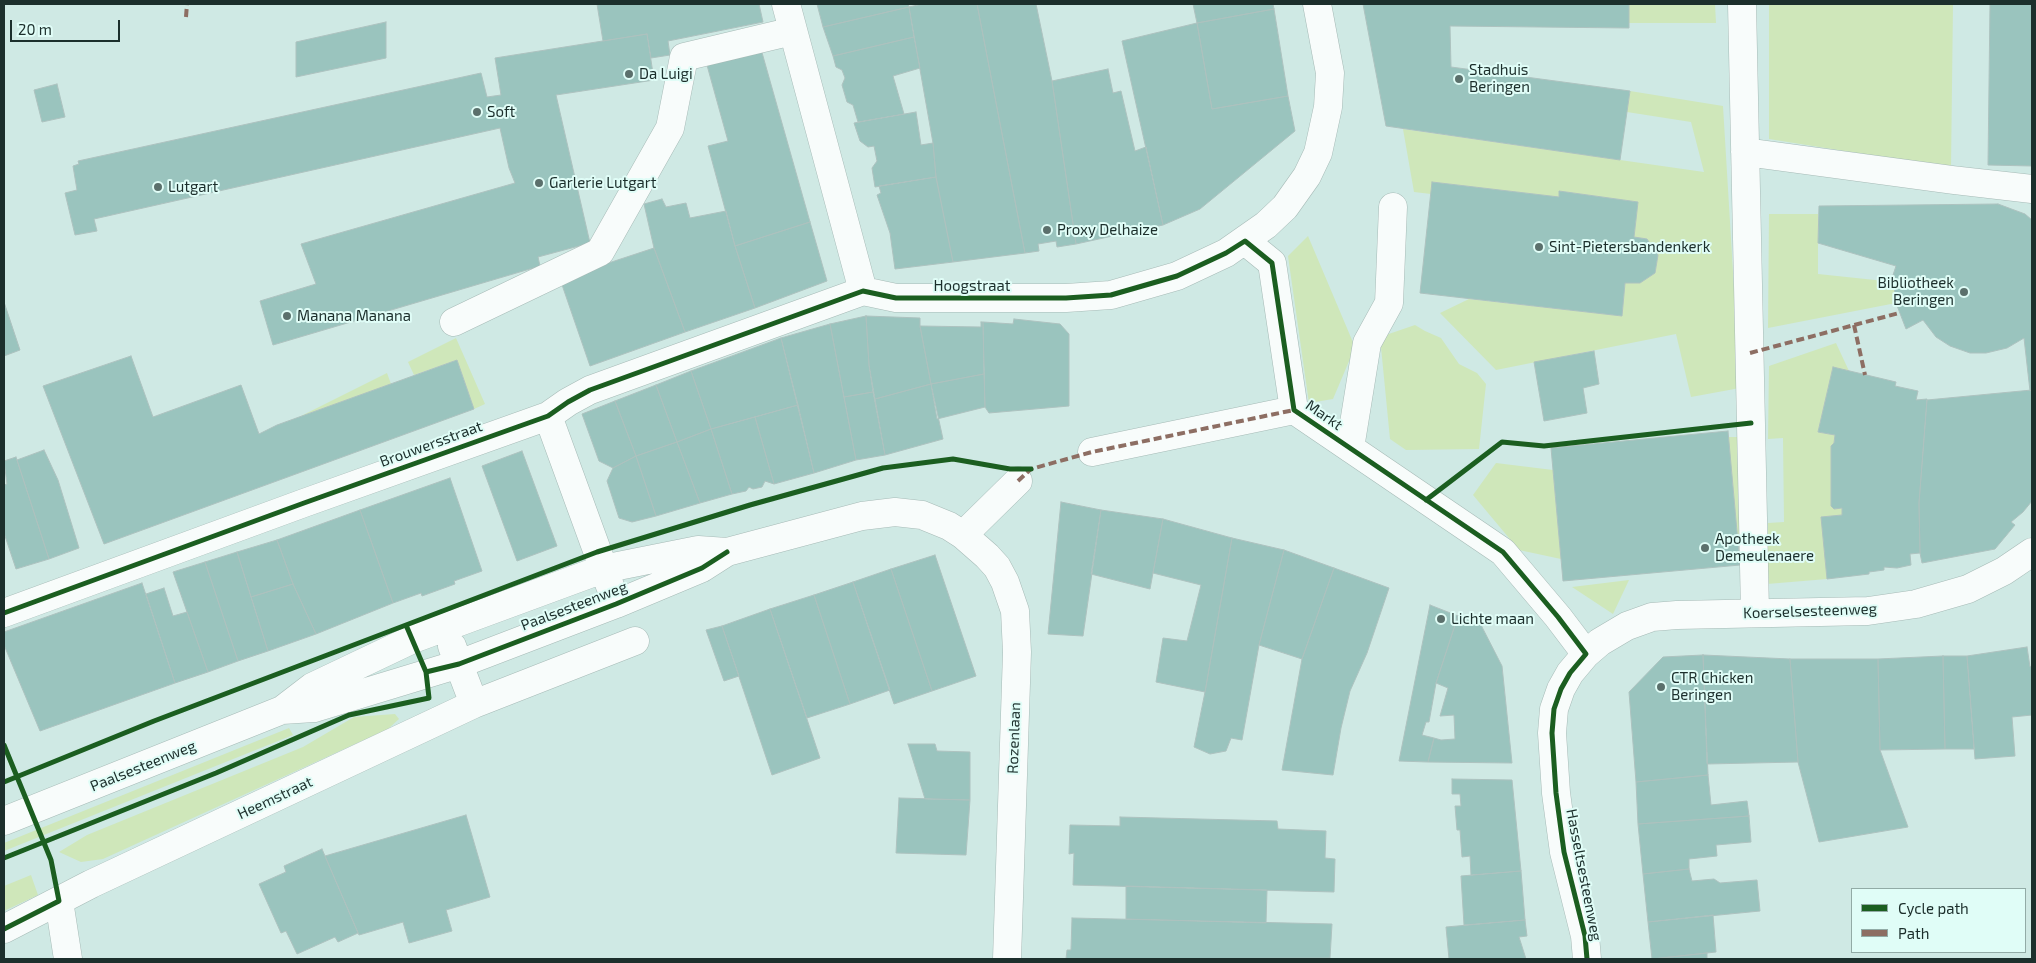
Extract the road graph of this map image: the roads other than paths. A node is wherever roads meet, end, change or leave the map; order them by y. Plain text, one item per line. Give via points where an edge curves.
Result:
1 (786, 4) edge
2 (1317, 4) edge
3 (1742, 4) edge
4 (793, 31) junction
5 (1746, 152) junction
6 (2032, 189) edge
7 (1394, 207) dead end
8 (1245, 240) junction
9 (864, 291) junction
10 (454, 322) dead end
11 (1294, 410) junction
12 (548, 416) junction
13 (1350, 448) junction
14 (1092, 452) dead end
15 (1018, 481) dead end
16 (963, 535) junction
17 (727, 552) junction
18 (2032, 552) edge
19 (603, 569) junction
20 (616, 604) junction
21 (1755, 612) junction
22 (4, 613) edge
23 (445, 628) junction
24 (635, 641) dead end
25 (1586, 654) junction
26 (459, 664) junction
27 (474, 704) junction
28 (282, 710) junction
29 (4, 821) edge
30 (59, 901) junction
31 (4, 929) edge
32 (68, 959) edge
33 (1007, 959) edge
34 (1587, 959) edge

1 - 4 street
2 - 8 street via 1330,73 1328,107 1318,153 1308,176 1285,206
3 - 5 street
4 - 9 street
4 - 10 street via 684,57 670,128 600,252
5 - 6 street
5 - 21 street
7 - 13 street via 1389,303 1367,342
8 - 9 street, Hoogstraat via 1226,253 1177,276 1111,295 896,298
8 - 11 street, Markt via 1272,263
9 - 12 street, Brouwersstraat via 590,390
11 - 13 street, Markt
11 - 14 street, Markt
12 - 19 street
12 - 22 street, Brouwersstraat
13 - 25 street, Markt via 1503,552
15 - 16 street
16 - 17 street, Paalsesteenweg via 922,516 907,512 881,513
16 - 33 street, Rozenlaan via 997,568 1015,611 1017,652
17 - 19 street, Paalsesteenweg via 698,550
17 - 20 street, Paalsesteenweg via 702,568
18 - 21 street, Koerselsesteenweg via 2004,571 1968,588 1916,604 1868,610
19 - 20 street
19 - 23 street, Paalsesteenweg
20 - 26 street, Paalsesteenweg
21 - 25 street, Koerselsesteenweg via 1652,617 1627,626
23 - 26 street
23 - 28 street, Paalsesteenweg via 413,639 312,687
24 - 27 street, Heemstraat
25 - 34 street, Hasseltsesteenweg via 1562,689 1554,709 1552,734 1564,852 1585,936
26 - 27 street
26 - 28 street, Paalsesteenweg via 314,708
27 - 30 street, Heemstraat
28 - 29 street, Paalsesteenweg
30 - 31 street, Heemstraat
30 - 32 street

